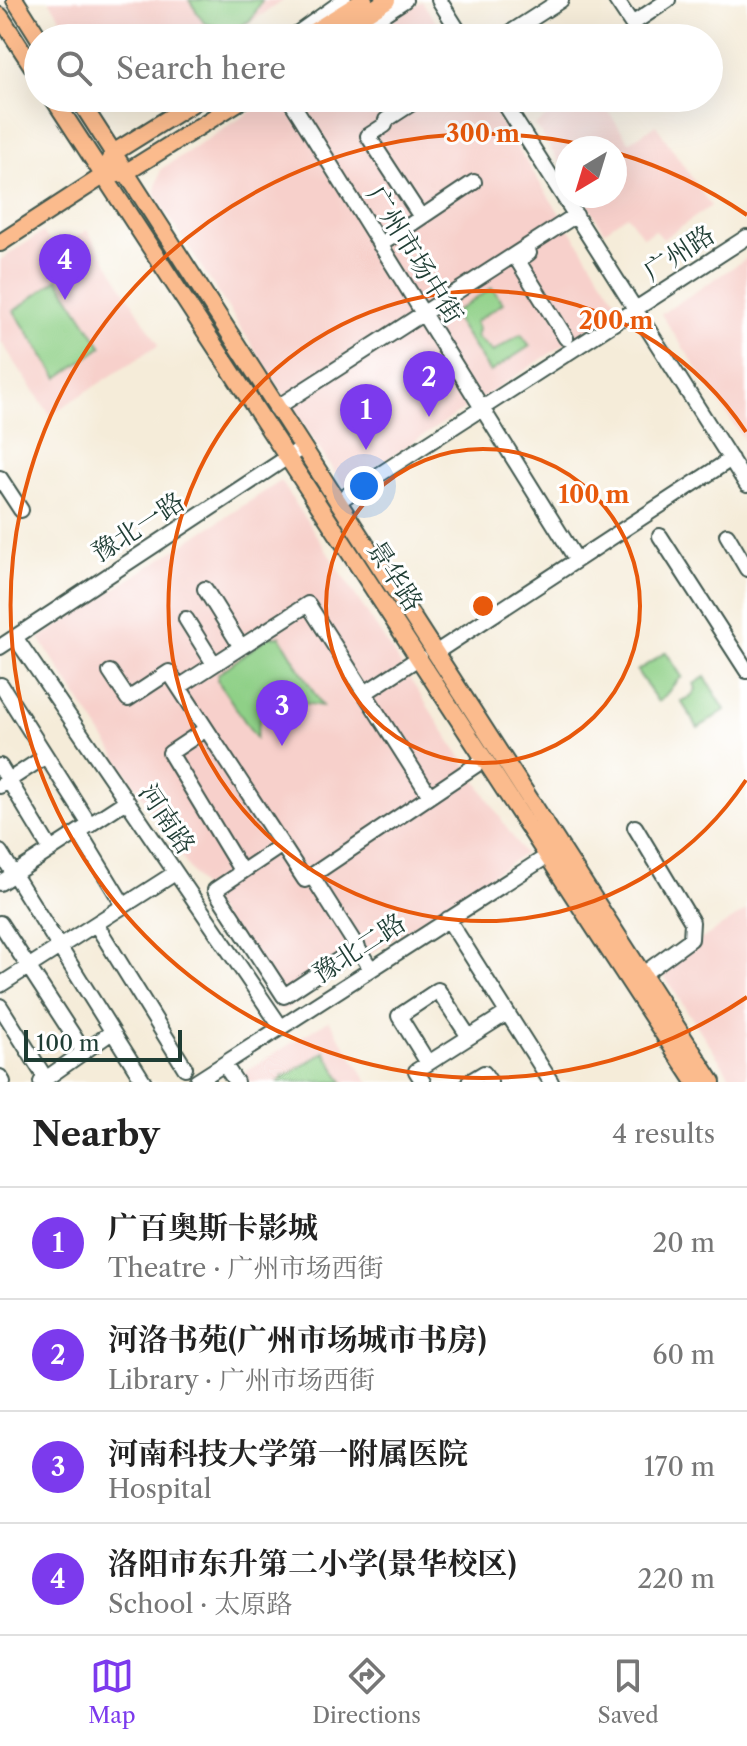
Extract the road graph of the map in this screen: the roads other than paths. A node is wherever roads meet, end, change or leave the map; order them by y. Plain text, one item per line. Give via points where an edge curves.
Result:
1 (15, 0) edge
2 (344, 0) edge
3 (364, 0) edge
4 (387, 0) edge
5 (405, 0) edge
6 (439, 0) edge
7 (561, 0) edge
8 (616, 0) edge
9 (668, 0) edge
10 (0, 16) edge
11 (30, 24) edge
12 (311, 24) edge
13 (325, 24) edge
14 (350, 24) edge
15 (368, 24) edge
16 (454, 24) edge
17 (524, 24) edge
18 (24, 53) edge
19 (62, 112) edge
20 (87, 112) edge
21 (179, 112) edge
22 (223, 112) edge
23 (298, 112) edge
24 (398, 112) edge
25 (510, 112) edge
26 (113, 153) junction
27 (125, 173) junction
28 (103, 176) junction
29 (474, 182) dead end
30 (421, 217) junction
31 (577, 217) junction
32 (747, 237) edge
33 (0, 243) edge
34 (380, 245) junction
35 (636, 309) junction
36 (423, 313) junction
37 (566, 338) dead end
38 (276, 408) junction
39 (482, 408) junction
40 (295, 452) junction
41 (731, 459) junction
42 (0, 478) edge
43 (747, 485) edge
44 (337, 502) junction
45 (21, 510) dead end
46 (727, 535) dead end
47 (660, 536) dead end
48 (576, 559) junction
49 (747, 569) edge
50 (205, 589) dead end
51 (186, 619) dead end
52 (15, 637) junction
53 (0, 647) edge
54 (241, 647) junction
55 (428, 655) junction
56 (214, 664) junction
57 (747, 671) edge
58 (110, 672) dead end
59 (1, 685) edge
60 (179, 687) junction
61 (365, 693) junction
62 (206, 729) junction
63 (46, 756) junction
64 (485, 759) junction
65 (0, 766) edge
66 (4, 783) edge
67 (430, 796) junction
68 (126, 801) junction
69 (635, 827) dead end
70 (84, 828) junction
71 (282, 845) junction
72 (51, 850) junction
73 (0, 852) edge
74 (549, 855) junction
75 (242, 872) junction
76 (175, 873) junction
77 (14, 874) junction
78 (312, 876) junction
79 (0, 883) edge
80 (124, 906) junction
81 (448, 919) junction
82 (0, 923) edge
83 (96, 924) junction
84 (59, 947) junction
85 (358, 947) junction
86 (28, 967) junction
87 (371, 969) junction
88 (643, 974) junction
89 (0, 985) edge
90 (0, 1006) edge
91 (507, 1013) junction
92 (281, 1027) junction
93 (112, 1032) junction
94 (469, 1037) junction
95 (84, 1052) junction
96 (428, 1063) junction
97 (224, 1064) junction
98 (185, 1068) dead end
99 (43, 1080) edge
100 (144, 1082) edge
101 (196, 1082) edge
102 (236, 1082) edge
103 (423, 1082) edge
104 (469, 1082) edge
105 (490, 1082) edge
106 (551, 1082) edge
107 (695, 1082) edge
108 (712, 1082) edge

1 - 11 main road
2 - 12 street
3 - 13 main road
4 - 14 main road
5 - 15 street
6 - 16 street
7 - 17 street
8 - 9 street via 632,24
10 - 18 main road
19 - 28 main road, 景华路
20 - 26 main road, 景华路
21 - 26 main road
22 - 27 main road
23 - 34 street, 广州市场中街
24 - 30 street via 368,136
25 - 31 street
26 - 27 main road, 景华路
26 - 28 main road
27 - 28 main road
27 - 38 main road, 景华路
28 - 33 main road
28 - 40 main road, 景华路
29 - 30 street
30 - 34 street
31 - 35 street
31 - 36 street
31 - 37 street via 518,261
32 - 35 street, 广州路
34 - 36 street, 广州市场中街
35 - 39 street, 广州路
35 - 41 street
36 - 38 street
36 - 39 street, 广州市场中街
38 - 40 main road, 景华路
39 - 44 street, 广州路
39 - 48 street, 广州市场中街
40 - 44 main road, 景华路
40 - 52 street, 豫北一路
40 - 55 main road, 景华路
41 - 43 street
41 - 48 street
42 - 45 street
44 - 55 main road, 景华路
46 - 49 street
47 - 57 street
48 - 55 street
50 - 54 street
51 - 56 street
52 - 53 street, 豫北一路
52 - 68 street, 河南路
54 - 56 street
54 - 61 street via 308,604
55 - 61 street
55 - 64 main road, 景华路
55 - 88 main road, 景华路
56 - 60 street
58 - 60 street via 128,699 169,672
59 - 63 street
60 - 62 street
61 - 67 street
62 - 71 street
62 - 75 street via 170,753
63 - 66 street
63 - 70 street
64 - 67 street
64 - 74 main road, 景华路
65 - 66 street
66 - 72 street
67 - 78 street
68 - 70 street
68 - 76 street, 河南路
69 - 88 street via 692,922 691,939
70 - 72 street
70 - 80 street
71 - 75 street
71 - 78 street via 305,880
72 - 77 street
73 - 77 street
74 - 81 street, 豫北二路
74 - 107 main road, 景华路
75 - 85 street via 215,890 284,996
76 - 80 street
76 - 92 street, 河南路
77 - 79 street
77 - 84 street
78 - 85 street
80 - 83 street
81 - 87 street, 豫北二路
81 - 91 street
82 - 86 street
83 - 84 street
83 - 98 street
84 - 86 street
84 - 93 street
85 - 87 street
86 - 89 street
86 - 95 street
87 - 92 street, 豫北二路
88 - 108 main road, 景华路
90 - 99 street
91 - 94 street
91 - 106 street
92 - 97 street, 豫北二路
93 - 95 street
93 - 100 street
94 - 96 street
94 - 96 street via 438,990 399,1016
95 - 99 street
96 - 103 street via 416,1071
97 - 101 street, 豫北二路
97 - 102 street
104 - 105 street via 484,1073

